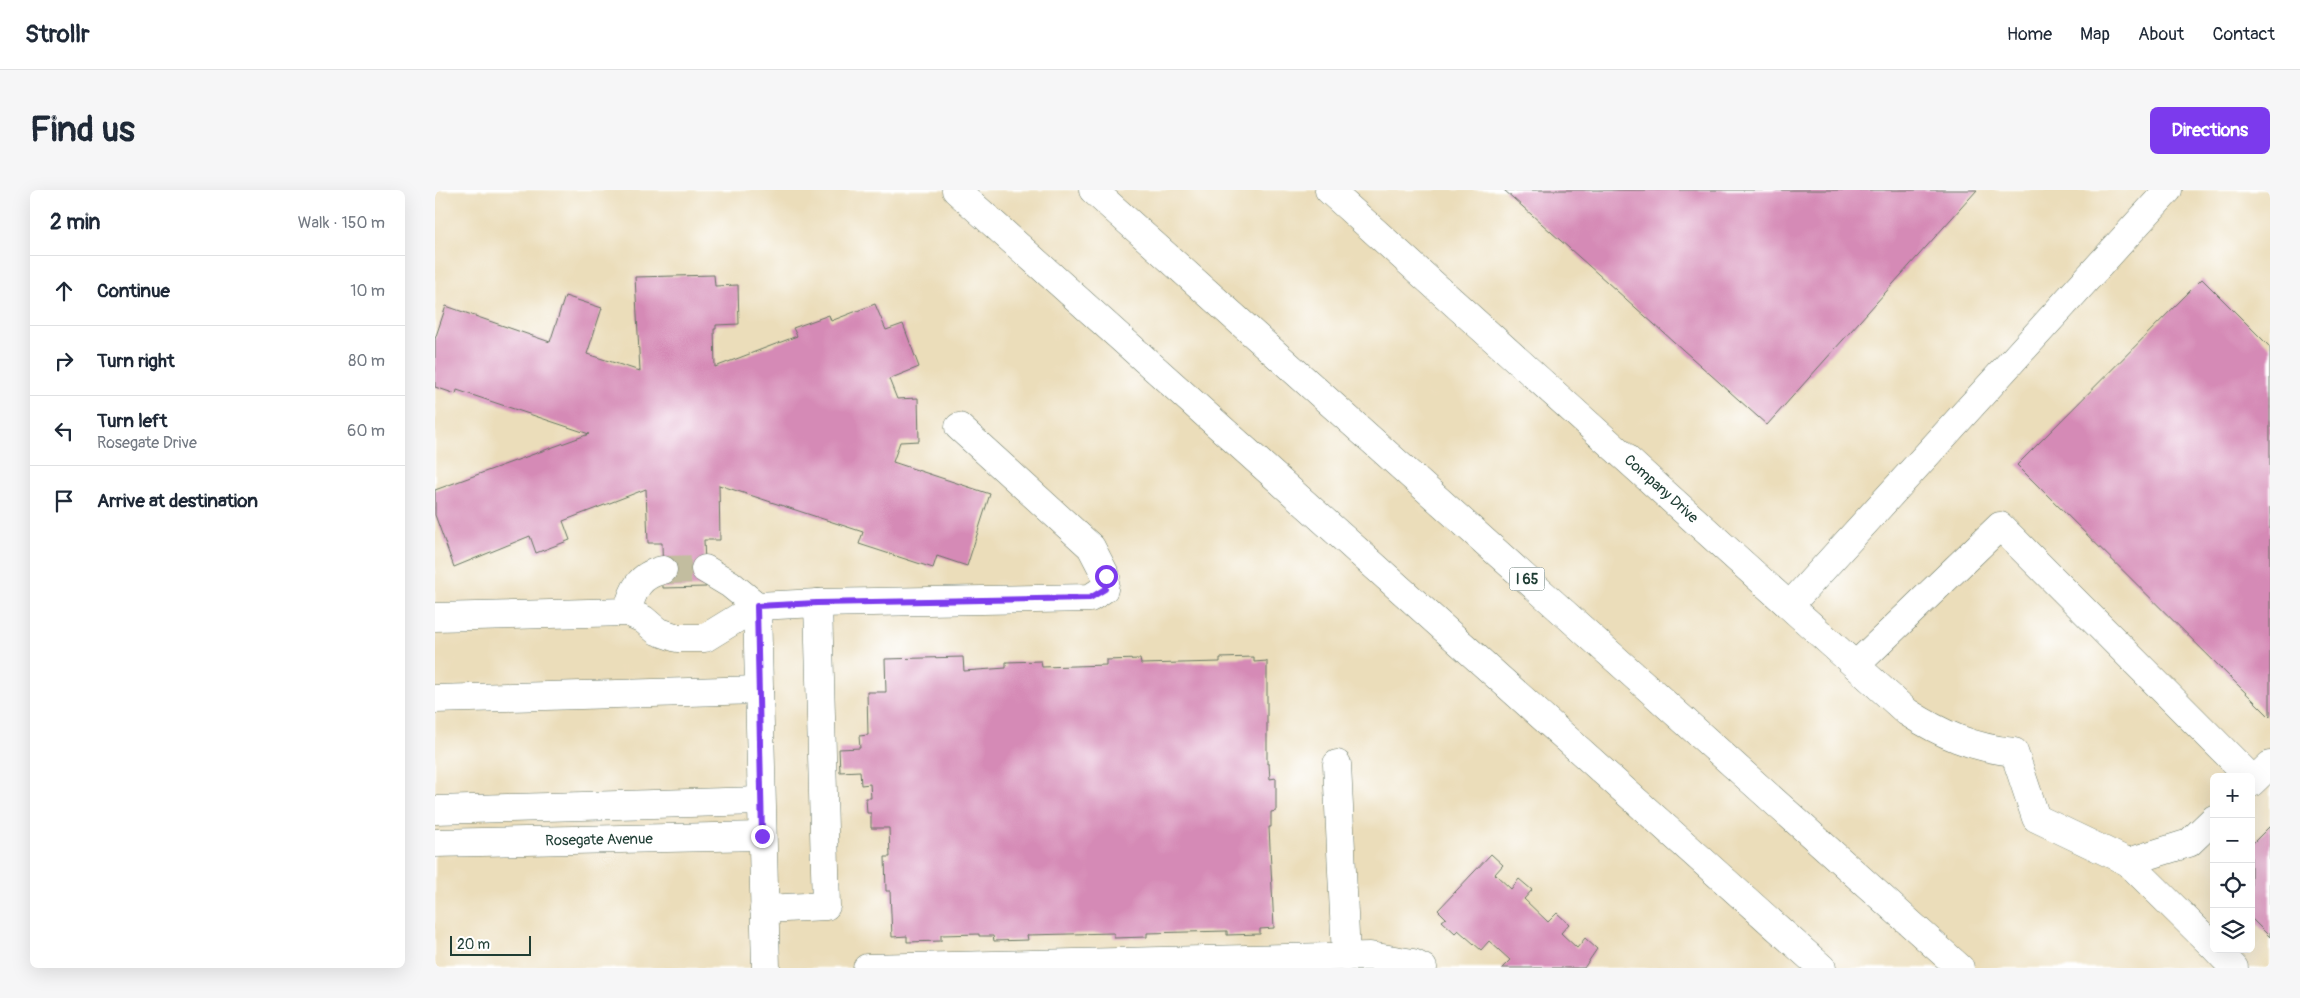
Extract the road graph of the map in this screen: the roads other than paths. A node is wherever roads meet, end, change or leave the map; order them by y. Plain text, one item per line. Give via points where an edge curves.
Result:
1 (956, 190) edge
2 (1093, 190) edge
3 (1329, 190) edge
4 (2168, 190) edge
5 (959, 427) dead end
6 (705, 569) tunnel mouth
7 (663, 570) tunnel mouth
8 (817, 603) junction
9 (757, 606) junction
10 (1790, 606) junction
11 (627, 612) junction
12 (435, 618) edge
13 (1856, 665) junction
14 (759, 690) junction
15 (435, 699) edge
16 (1337, 764) dead end
17 (2251, 773) edge
18 (761, 802) junction
19 (435, 810) edge
20 (2210, 823) edge
21 (762, 836) junction
22 (435, 843) edge
23 (2128, 862) junction
24 (765, 909) junction
25 (2210, 943) edge
26 (2220, 953) edge
27 (1346, 957) junction
28 (766, 968) edge
29 (867, 968) edge
30 (1423, 968) edge
31 (1822, 968) edge
32 (1960, 968) edge
33 (2235, 968) edge

1 - 31 main road
2 - 32 main road, I 65
3 - 10 main road, Company Drive
4 - 10 main road
5 - 8 main road via 1091,547 1106,576 1105,589 1090,598
6 - 9 main road
7 - 11 main road via 641,580 632,592
8 - 9 main road
8 - 24 main road via 826,906
9 - 11 main road via 705,638 677,638 657,631 643,619
9 - 14 main road
10 - 13 main road, Company Drive
11 - 12 main road
13 - 17 main road via 2000,526
13 - 23 main road, Company Drive via 1907,712 1926,724 1973,745 2014,752 2036,818
14 - 15 main road
14 - 18 main road
16 - 27 main road
18 - 19 main road
18 - 21 main road
20 - 23 main road via 2189,843
21 - 22 main road, Rosegate Avenue
21 - 24 main road
23 - 25 main road
24 - 28 main road
26 - 33 main road
27 - 29 main road
27 - 30 main road via 1381,956

